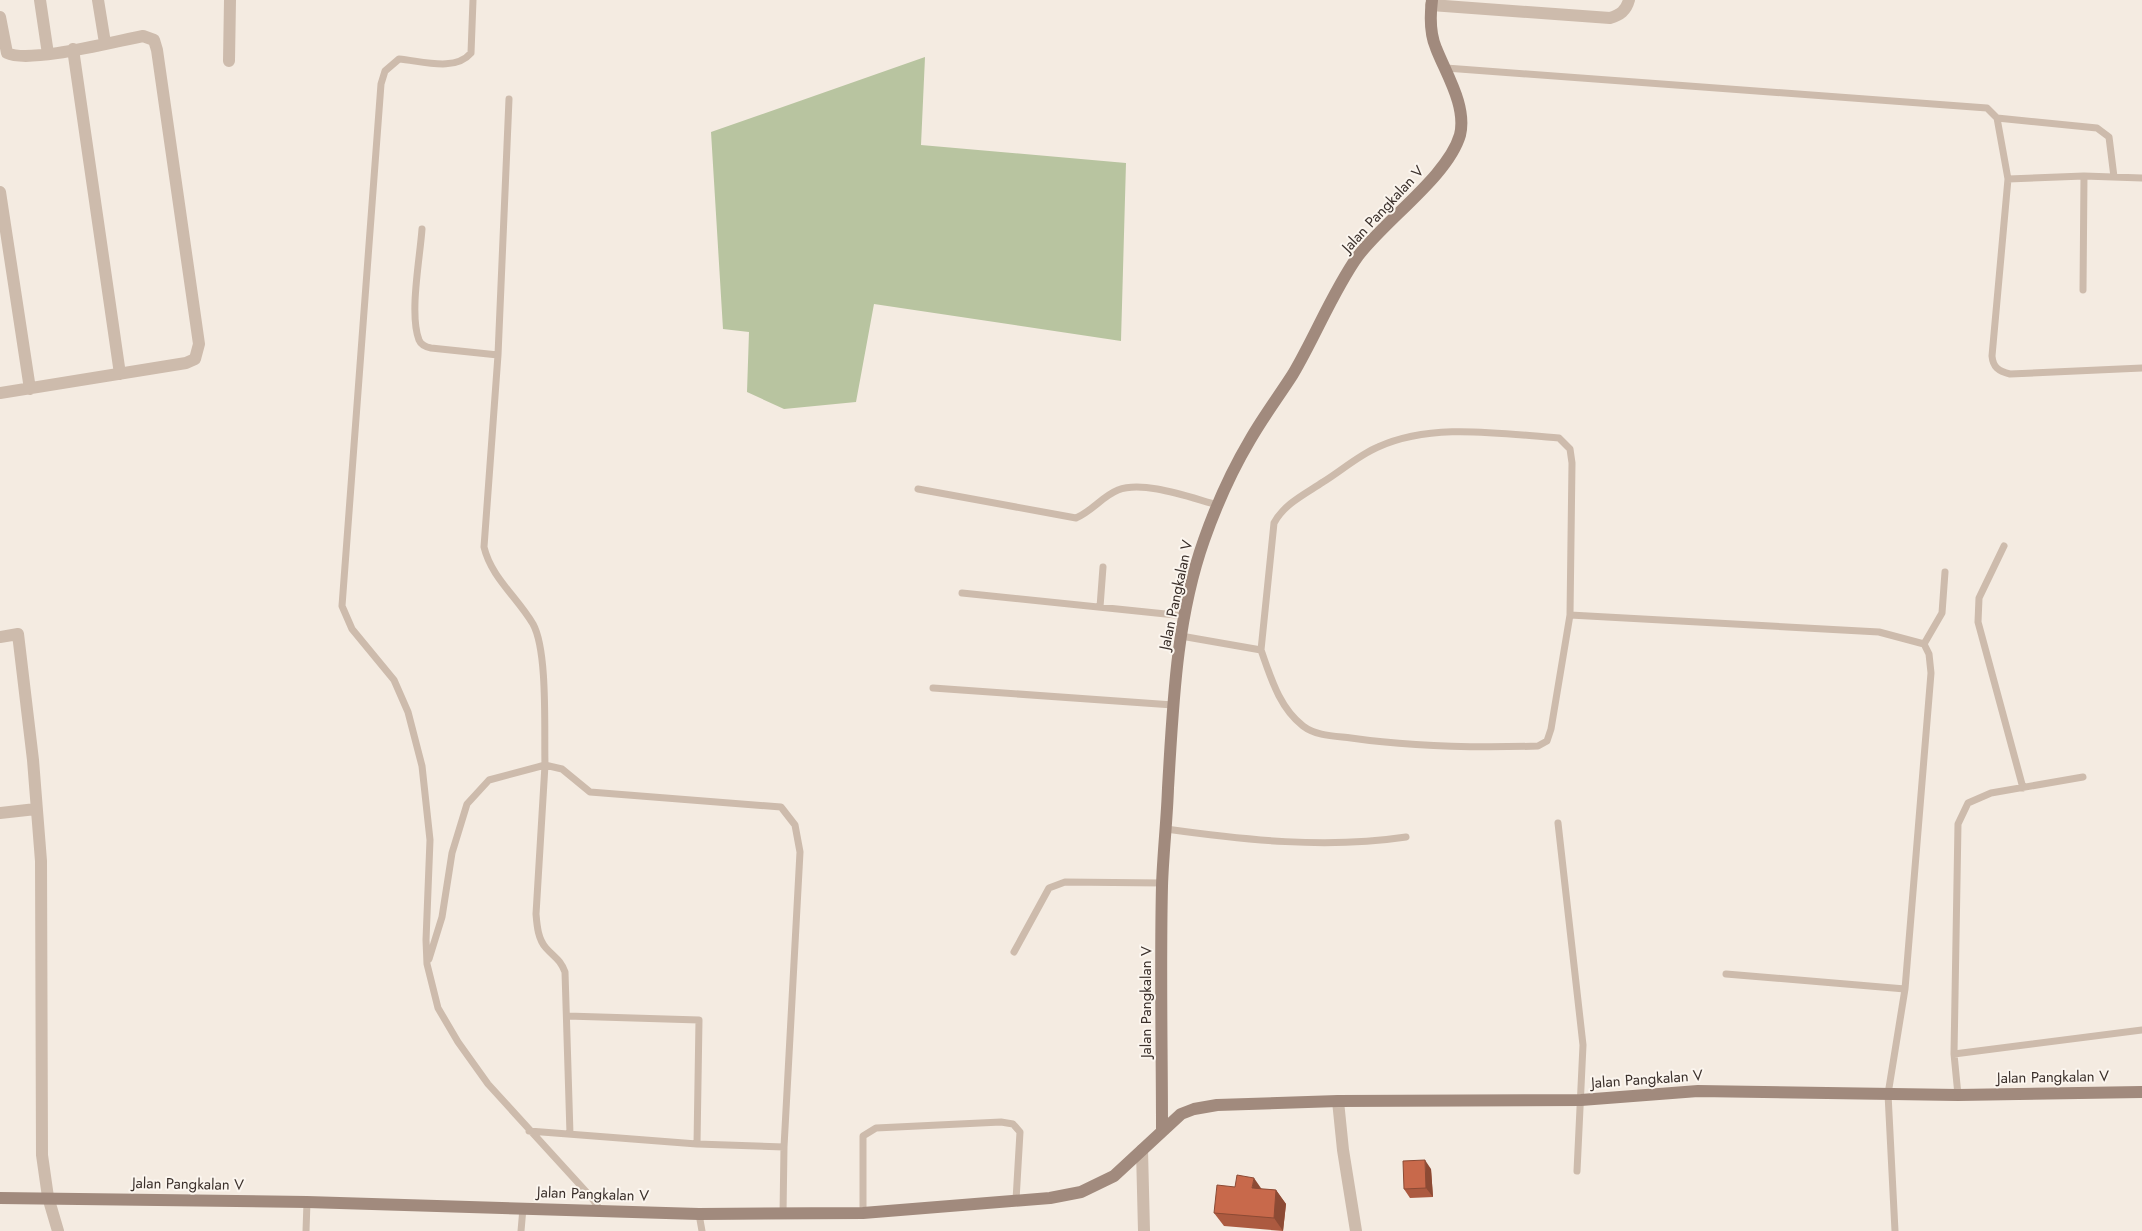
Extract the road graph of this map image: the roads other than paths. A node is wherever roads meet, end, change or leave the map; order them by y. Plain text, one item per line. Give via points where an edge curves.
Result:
1 (40, 0) edge
2 (98, 0) edge
3 (230, 0) edge
4 (473, 0) edge
5 (1629, 0) edge
6 (1431, 3) edge
7 (0, 16) edge
8 (105, 44) junction
9 (73, 49) junction
10 (48, 54) junction
11 (229, 61) dead end
12 (1446, 68) junction
13 (509, 99) dead end
14 (1997, 118) junction
15 (2084, 176) junction
16 (2114, 177) junction
17 (2142, 178) edge
18 (2008, 179) junction
19 (0, 192) edge
20 (422, 229) dead end
21 (2083, 290) dead end
22 (498, 355) junction
23 (2142, 368) edge
24 (120, 374) junction
25 (30, 389) junction
26 (0, 393) edge
27 (918, 489) dead end
28 (1218, 505) junction
29 (2004, 546) dead end
30 (1103, 567) dead end
31 (1945, 572) dead end
32 (962, 593) dead end
33 (1100, 607) junction
34 (1570, 615) junction
35 (1185, 616) junction
36 (1181, 636) junction
37 (0, 637) edge
38 (1924, 644) junction
39 (1261, 650) junction
40 (933, 688) dead end
41 (1173, 706) junction
42 (545, 765) junction
43 (2083, 777) dead end
44 (2023, 788) junction
45 (36, 809) junction
46 (0, 813) edge
47 (1558, 823) dead end
48 (1166, 830) junction
49 (1406, 837) dead end
50 (1162, 883) junction
51 (1014, 952) dead end
52 (428, 964) junction
53 (1726, 974) dead end
54 (1905, 989) junction
55 (567, 1016) junction
56 (2142, 1030) edge
57 (1954, 1054) junction
58 (2142, 1092) edge
59 (1888, 1094) junction
60 (1958, 1094) junction
61 (1581, 1100) junction
62 (1338, 1101) junction
63 (1162, 1130) junction
64 (529, 1131) junction
65 (570, 1134) junction
66 (697, 1144) junction
67 (784, 1147) junction
68 (1142, 1150) junction
69 (1577, 1171) dead end
70 (48, 1197) junction
71 (0, 1198) edge
72 (1016, 1200) junction
73 (308, 1202) junction
74 (523, 1208) junction
75 (601, 1211) junction
76 (863, 1213) junction
77 (699, 1214) junction
78 (783, 1214) junction
79 (58, 1231) edge
80 (306, 1231) edge
81 (520, 1231) edge
82 (702, 1231) edge
83 (1144, 1231) edge
84 (1356, 1231) edge
85 (1895, 1231) edge

1 - 10 street
2 - 8 street
3 - 11 street
4 - 52 lane via 472,53 466,60 457,64 399,60 385,70 381,84 342,606 352,629 394,680 408,712 422,766 430,840
5 - 6 street via 1619,16 1610,18
6 - 12 street, Jalan Pangkalan V via 1435,46
7 - 10 street via 7,53 13,56
8 - 9 street
8 - 24 street via 143,36 154,40 199,344 195,359 186,363
9 - 10 street
9 - 24 street
12 - 14 lane via 1979,106 1987,108
12 - 28 street, Jalan Pangkalan V via 1457,100 1461,126 1450,156 1440,171 1396,213 1356,259 1293,374 1243,452
13 - 22 lane
14 - 16 lane via 2096,128 2108,137
14 - 18 lane
15 - 16 lane
15 - 18 lane
15 - 21 lane
16 - 17 lane
18 - 23 lane via 1993,364 2000,372 2010,374
19 - 25 street
20 - 22 lane via 415,307 421,344 431,348
22 - 42 lane via 484,546 488,563 534,625 542,663
24 - 25 street
25 - 26 street
27 - 28 lane via 1076,518 1090,512 1106,496 1135,485
28 - 35 street, Jalan Pangkalan V via 1198,559
29 - 44 lane via 1979,598 1978,622
30 - 33 lane
31 - 38 lane via 1942,613
32 - 33 lane
33 - 35 lane
34 - 38 lane via 1879,632
34 - 39 lane via 1551,729 1547,741 1538,746 1389,744 1315,733 1298,721 1281,701
34 - 39 lane via 1573,479 1570,449 1566,443 1559,438 1506,434 1425,434 1376,447 1279,513 1274,523
35 - 36 street, Jalan Pangkalan V
36 - 39 lane
36 - 41 street, Jalan Pangkalan V
37 - 45 street via 18,634
38 - 54 lane via 1929,654 1931,673
40 - 41 lane
41 - 48 street, Jalan Pangkalan V
42 - 52 lane via 489,780 467,804 452,853 442,917
42 - 55 lane via 536,914 538,934 545,947 561,961 565,972
42 - 67 lane via 562,769 590,792 781,808 795,825 800,852
43 - 44 lane
44 - 57 lane via 1991,793 1968,803 1958,824
45 - 46 street
45 - 70 street via 41,881 42,1154
47 - 61 lane via 1583,1045
48 - 49 lane via 1340,844
48 - 50 street, Jalan Pangkalan V
50 - 51 lane via 1065,882 1049,888
50 - 63 street, Jalan Pangkalan V
52 - 64 lane via 438,1008 458,1042 488,1084
53 - 54 lane
54 - 59 lane
55 - 65 lane
55 - 66 lane via 699,1020
56 - 57 lane
57 - 60 lane
58 - 60 street, Jalan Pangkalan V
59 - 60 street, Jalan Pangkalan V
59 - 61 street, Jalan Pangkalan V via 1698,1091
59 - 85 lane
61 - 62 street, Jalan Pangkalan V
61 - 69 lane
62 - 63 street, Jalan Pangkalan V via 1210,1106 1182,1114
62 - 84 street
63 - 68 street, Jalan Pangkalan V
64 - 65 lane
64 - 75 lane
65 - 66 lane
66 - 67 lane
67 - 78 lane
68 - 72 street, Jalan Pangkalan V via 1114,1176 1081,1192
68 - 83 street
70 - 71 street, Jalan Pangkalan V
70 - 73 street, Jalan Pangkalan V
70 - 79 street
72 - 76 street, Jalan Pangkalan V
72 - 76 lane via 1020,1132 1014,1124 876,1128 863,1136
73 - 74 street, Jalan Pangkalan V
73 - 80 lane
74 - 75 street, Jalan Pangkalan V
74 - 81 lane
75 - 77 street, Jalan Pangkalan V
76 - 78 street, Jalan Pangkalan V
77 - 78 street, Jalan Pangkalan V
77 - 82 lane

